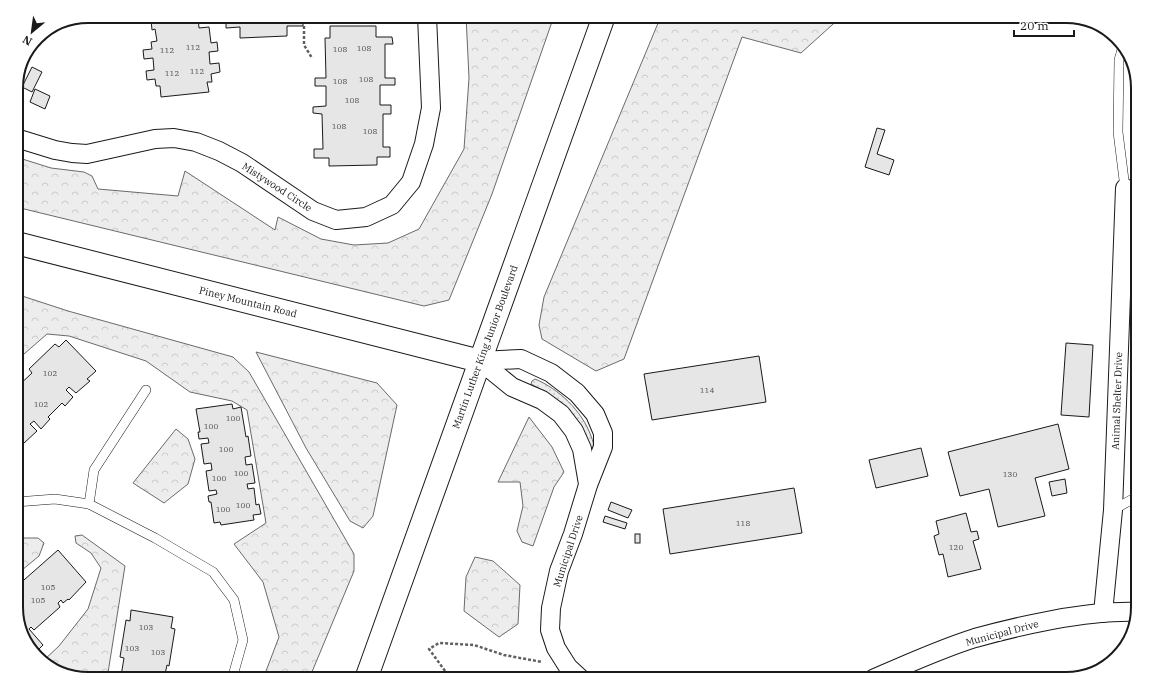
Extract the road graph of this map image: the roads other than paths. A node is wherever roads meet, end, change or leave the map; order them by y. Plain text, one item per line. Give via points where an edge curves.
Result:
1 (426, 23) edge
2 (601, 23) edge
3 (1121, 54) edge
4 (23, 140) edge
5 (1125, 188) joint
6 (23, 245) edge
7 (480, 361) junction
8 (146, 390) dead end
9 (588, 485) junction
10 (1131, 500) edge
11 (23, 501) edge
12 (89, 504) junction
13 (1113, 510) junction
14 (1130, 612) edge
15 (1103, 613) junction
16 (234, 672) edge
17 (369, 672) edge
18 (573, 672) edge
19 (890, 672) edge

1 - 4 street, Mistywood Circle via 431,108 424,144 411,182 392,205 366,217 336,220 313,211 242,163 196,142 174,138 155,139 87,154 55,150
2 - 7 main road, Martin Luther King Junior Boulevard
3 - 5 lane via 1118,132
5 - 13 street, Animal Shelter Drive
6 - 7 main road, Piney Mountain Road
7 - 9 street, Municipal Drive via 512,387 542,400 561,414 574,431 582,449
7 - 9 street, Municipal Drive via 521,359 551,373 577,393 595,414 603,433 603,447
7 - 17 main road, Martin Luther King Junior Boulevard
8 - 12 lane via 94,470
9 - 18 street, Municipal Drive via 559,570 551,608 550,630 556,648
10 - 13 lane
11 - 12 lane via 55,499
12 - 16 lane via 213,572 234,600 244,640
13 - 15 street, Animal Shelter Drive
14 - 15 street, Municipal Drive
15 - 19 street, Municipal Drive via 1071,616 976,638 940,650

